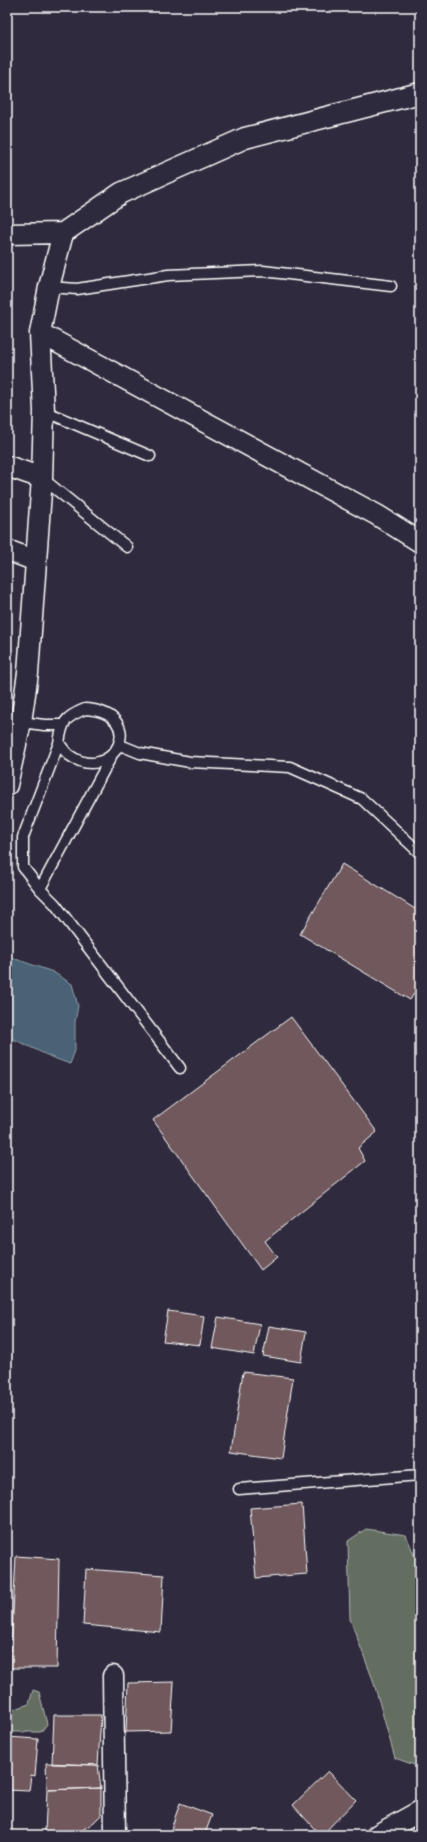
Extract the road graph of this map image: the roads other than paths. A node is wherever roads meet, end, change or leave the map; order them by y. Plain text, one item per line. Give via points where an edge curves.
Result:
1 (420, 93) edge
2 (63, 233) junction
3 (7, 234) edge
4 (390, 286) dead end
5 (49, 287) junction
6 (40, 333) junction
7 (44, 411) junction
8 (150, 456) dead end
9 (7, 466) edge
10 (42, 478) junction
11 (420, 542) edge
12 (127, 547) dead end
13 (7, 550) edge
14 (36, 562) junction
15 (14, 722) edge
16 (62, 725) junction
17 (59, 743) junction
18 (120, 745) junction
19 (111, 757) junction
20 (7, 785) edge
21 (420, 853) edge
22 (40, 889) junction
23 (180, 1068) dead end
24 (420, 1475) edge
25 (239, 1489) dead end
26 (113, 1676) dead end
27 (420, 1811) edge
28 (116, 1835) edge
29 (377, 1835) edge

1 - 2 street via 244,138 121,193
2 - 3 street
2 - 5 street
4 - 5 lane via 263,271 168,275 77,289
5 - 6 street
6 - 7 street
6 - 11 street via 377,515
7 - 8 lane
7 - 10 street
9 - 10 street
10 - 12 lane
10 - 14 street
13 - 14 street
14 - 15 street via 28,673
15 - 16 lane
15 - 20 street
16 - 17 lane
16 - 18 lane via 74,713 85,709 98,710 117,723 121,735
17 - 19 lane via 69,755 84,761 97,763
17 - 22 lane via 23,838 23,867
18 - 19 lane
18 - 21 lane via 140,752 190,762 290,767 362,799
19 - 22 lane
22 - 23 lane via 55,904
24 - 25 lane
26 - 28 street
27 - 29 street

